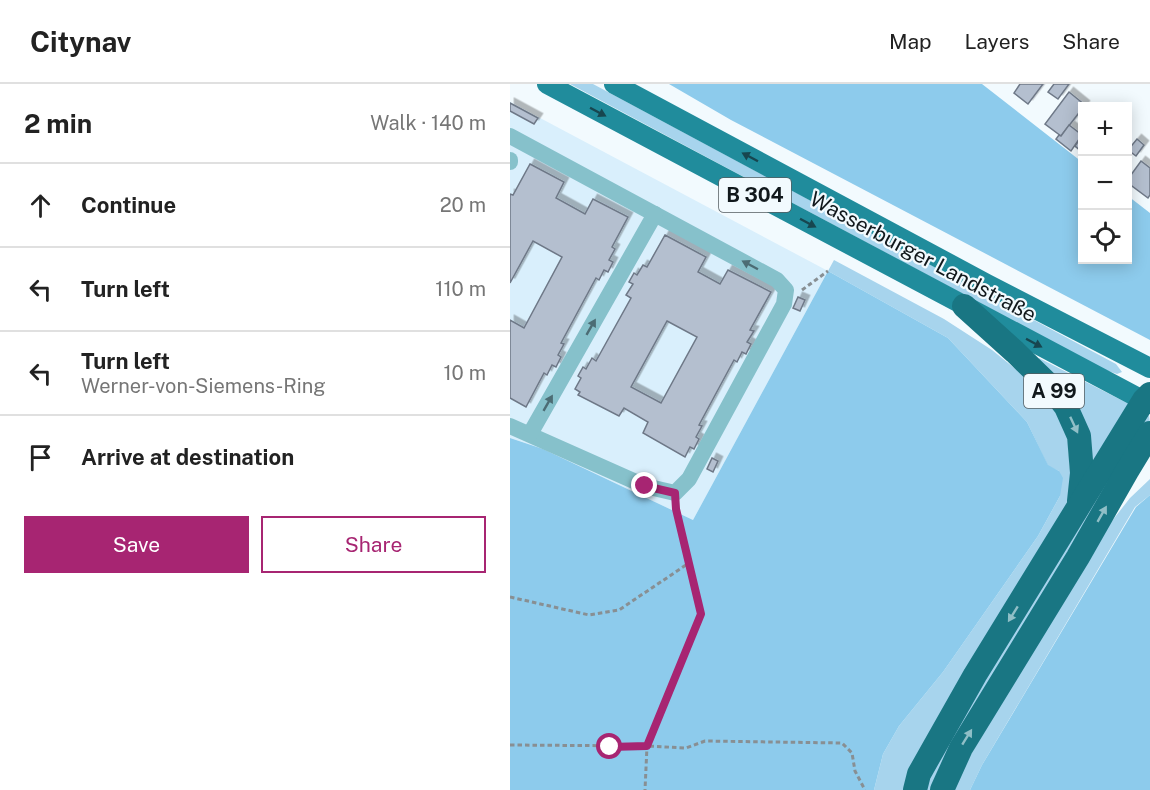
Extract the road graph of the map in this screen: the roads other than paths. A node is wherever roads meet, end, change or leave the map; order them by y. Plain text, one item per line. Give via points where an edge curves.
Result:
1 (547, 84) edge
2 (614, 84) edge
3 (510, 136) edge
4 (655, 214) junction
5 (964, 306) junction
6 (1150, 368) edge
7 (1148, 399) edge
8 (510, 426) edge
9 (1150, 433) edge
10 (530, 434) junction
11 (1150, 463) edge
12 (1127, 471) junction
13 (1079, 507) junction
14 (915, 790) edge
15 (942, 790) edge

1 -> 5 main road, Wasserburger Landstraße / B 304
6 -> 2 main road, Wasserburger Landstraße / B 304
3 - 4 street
10 -> 4 street
10 -> 4 street via 645,486 675,493 689,479 784,304 786,290 777,280
5 -> 7 main road, Wasserburger Landstraße / B 304
5 -> 13 highway, A 99 via 1049,385 1066,407 1079,435
7 - 13 highway, A 99
8 - 10 street
9 - 12 highway
11 - 12 highway
15 -> 12 highway via 961,748
13 -> 14 highway, A 99 via 975,675 919,774

